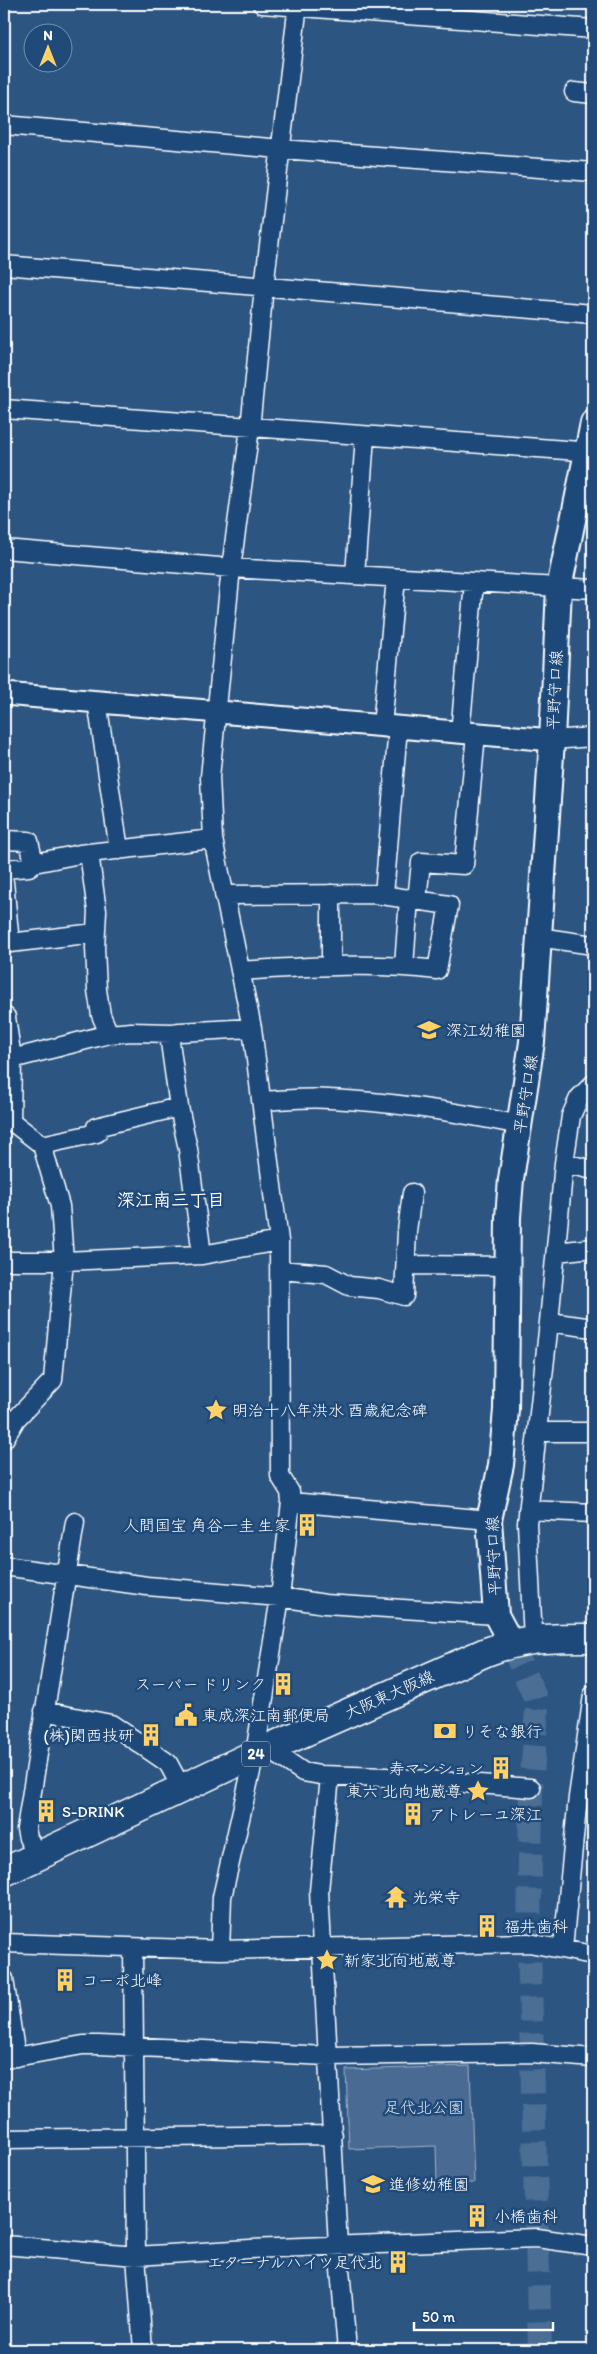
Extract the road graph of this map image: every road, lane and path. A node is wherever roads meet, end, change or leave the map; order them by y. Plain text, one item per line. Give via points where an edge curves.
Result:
1 (262, 4) edge
2 (298, 5) edge
3 (593, 28) edge
4 (574, 92) dead end
5 (593, 94) edge
6 (4, 125) edge
7 (281, 149) junction
8 (593, 172) edge
9 (4, 265) edge
10 (264, 287) junction
11 (593, 314) edge
12 (4, 409) edge
13 (593, 422) edge
14 (250, 428) junction
15 (365, 436) junction
16 (590, 452) edge
17 (4, 548) edge
18 (231, 568) junction
19 (355, 575) junction
20 (396, 578) junction
21 (474, 583) junction
22 (559, 588) junction
23 (593, 589) edge
24 (4, 694) edge
25 (97, 701) junction
26 (215, 712) junction
27 (390, 727) junction
28 (468, 733) junction
29 (593, 737) edge
30 (552, 740) junction
31 (213, 839) junction
32 (4, 840) edge
33 (119, 850) junction
34 (89, 853) junction
35 (34, 863) junction
36 (4, 869) edge
37 (4, 882) edge
38 (331, 894) junction
39 (224, 895) junction
40 (384, 895) junction
41 (413, 899) junction
42 (95, 934) junction
43 (538, 938) junction
44 (593, 945) edge
45 (331, 965) junction
46 (404, 966) junction
47 (240, 971) junction
48 (6, 1016) dead end
49 (252, 1028) junction
50 (172, 1033) junction
51 (109, 1034) junction
52 (12, 1059) junction
53 (593, 1084) edge
54 (261, 1101) junction
55 (179, 1107) junction
56 (7, 1121) edge
57 (520, 1125) junction
58 (42, 1145) junction
59 (564, 1163) junction
60 (593, 1170) edge
61 (412, 1193) dead end
62 (280, 1241) junction
63 (593, 1248) edge
64 (556, 1252) junction
65 (202, 1255) junction
66 (4, 1261) edge
67 (64, 1261) junction
68 (407, 1265) junction
69 (509, 1266) junction
70 (280, 1270) junction
71 (550, 1322) junction
72 (593, 1328) edge
73 (538, 1432) junction
74 (593, 1432) edge
75 (4, 1439) edge
76 (291, 1502) junction
77 (528, 1510) junction
78 (593, 1512) edge
79 (490, 1520) junction
80 (75, 1522) dead end
81 (4, 1566) edge
82 (67, 1575) junction
83 (280, 1597) junction
84 (496, 1615) junction
85 (593, 1638) edge
86 (522, 1641) junction
87 (593, 1695) edge
88 (44, 1711) junction
89 (262, 1751) junction
90 (330, 1776) junction
91 (531, 1788) dead end
92 (182, 1789) junction
93 (585, 1797) edge
94 (39, 1857) junction
95 (4, 1872) edge
96 (4, 1943) edge
97 (132, 1948) junction
98 (563, 1948) junction
99 (220, 1950) junction
100 (322, 1950) junction
101 (593, 1955) edge
102 (4, 1979) edge
103 (134, 2047) junction
104 (327, 2056) junction
105 (10, 2058) edge
106 (593, 2058) edge
107 (333, 2135) junction
108 (134, 2138) junction
109 (5, 2139) dead end
110 (4, 2244) edge
111 (338, 2246) junction
112 (593, 2246) edge
113 (136, 2256) junction
114 (143, 2350) edge
115 (347, 2350) edge

1 - 2 street
2 - 3 street
2 - 7 street
4 - 5 street
6 - 7 street
7 - 8 street
7 - 10 street
9 - 10 street
10 - 11 street
10 - 14 street
12 - 14 street
13 - 16 main road, 平野守口線
14 - 15 street
14 - 18 street
15 - 16 street
15 - 19 street
16 - 22 main road, 平野守口線
17 - 18 street
18 - 19 street
18 - 26 street
19 - 20 street
20 - 21 street
20 - 27 street
21 - 22 street
21 - 28 street
22 - 23 street
22 - 30 main road, 平野守口線
24 - 25 street
25 - 26 street
25 - 33 street
26 - 27 street
26 - 31 street via 210,777
27 - 28 street
27 - 40 street
28 - 30 street
28 - 41 street via 464,866 421,862
29 - 30 street
30 - 43 main road, 平野守口線
31 - 33 street
31 - 39 street
32 - 35 street via 29,841
33 - 34 street
34 - 35 street
34 - 42 street via 97,911
35 - 36 street via 29,867
37 - 42 street via 10,943
38 - 39 street
38 - 40 street
38 - 45 street
39 - 47 street
40 - 41 street
41 - 46 street
41 - 46 street via 448,905 437,970
42 - 51 street via 97,990 101,1015
43 - 44 street
43 - 57 main road, 平野守口線 via 532,1042
45 - 46 street
45 - 47 street
47 - 49 street
48 - 52 street
49 - 50 street
49 - 54 street
50 - 51 street
50 - 55 street via 170,1042
51 - 52 street
52 - 56 street
53 - 59 street via 579,1098 571,1116
54 - 57 street via 329,1098 383,1103 446,1110
54 - 62 street
55 - 58 street via 96,1127 97,1133
55 - 65 street via 188,1148
56 - 58 street
57 - 69 main road, 平野守口線 via 508,1217
58 - 67 street via 60,1206
59 - 60 street
59 - 64 street
61 - 68 street
62 - 65 street
62 - 70 street
63 - 64 street
64 - 71 street
65 - 67 street
66 - 67 street
67 - 75 street via 53,1380 16,1419
68 - 69 street
68 - 70 street via 404,1296 349,1286 326,1274
69 - 79 main road, 平野守口線 via 506,1410 501,1465
70 - 76 street via 280,1476 290,1492
71 - 72 street
71 - 73 street
73 - 74 street
73 - 77 street
76 - 79 street
76 - 83 street
77 - 78 street
77 - 86 street
79 - 84 main road, 平野守口線
80 - 82 street
81 - 82 street
82 - 83 street via 147,1586
82 - 88 street
83 - 84 street via 325,1604
83 - 89 street
84 - 86 main road, 平野守口線
85 - 86 main road, 大阪東大阪線 / 24
86 - 89 main road, 大阪東大阪線 / 24
87 - 93 street
88 - 92 street via 111,1724 168,1763
88 - 94 street via 26,1830
89 - 90 street via 303,1772
89 - 92 main road, 大阪東大阪線 / 24
89 - 99 street via 222,1898
90 - 91 street via 386,1776
90 - 100 street via 319,1891
92 - 94 main road, 大阪東大阪線 / 24
93 - 98 street
94 - 95 main road, 大阪東大阪線 / 24
96 - 97 street
97 - 99 street
97 - 103 street
98 - 100 street via 529,1943 414,1944
98 - 101 street
99 - 100 street
100 - 104 street
102 - 105 street
103 - 104 street
103 - 105 street via 83,2045
103 - 108 street
104 - 106 street via 532,2053
104 - 107 street
107 - 108 street
107 - 111 street
108 - 109 street
108 - 113 street
110 - 113 street
111 - 112 street via 537,2238
111 - 113 street
111 - 115 street
113 - 114 street

